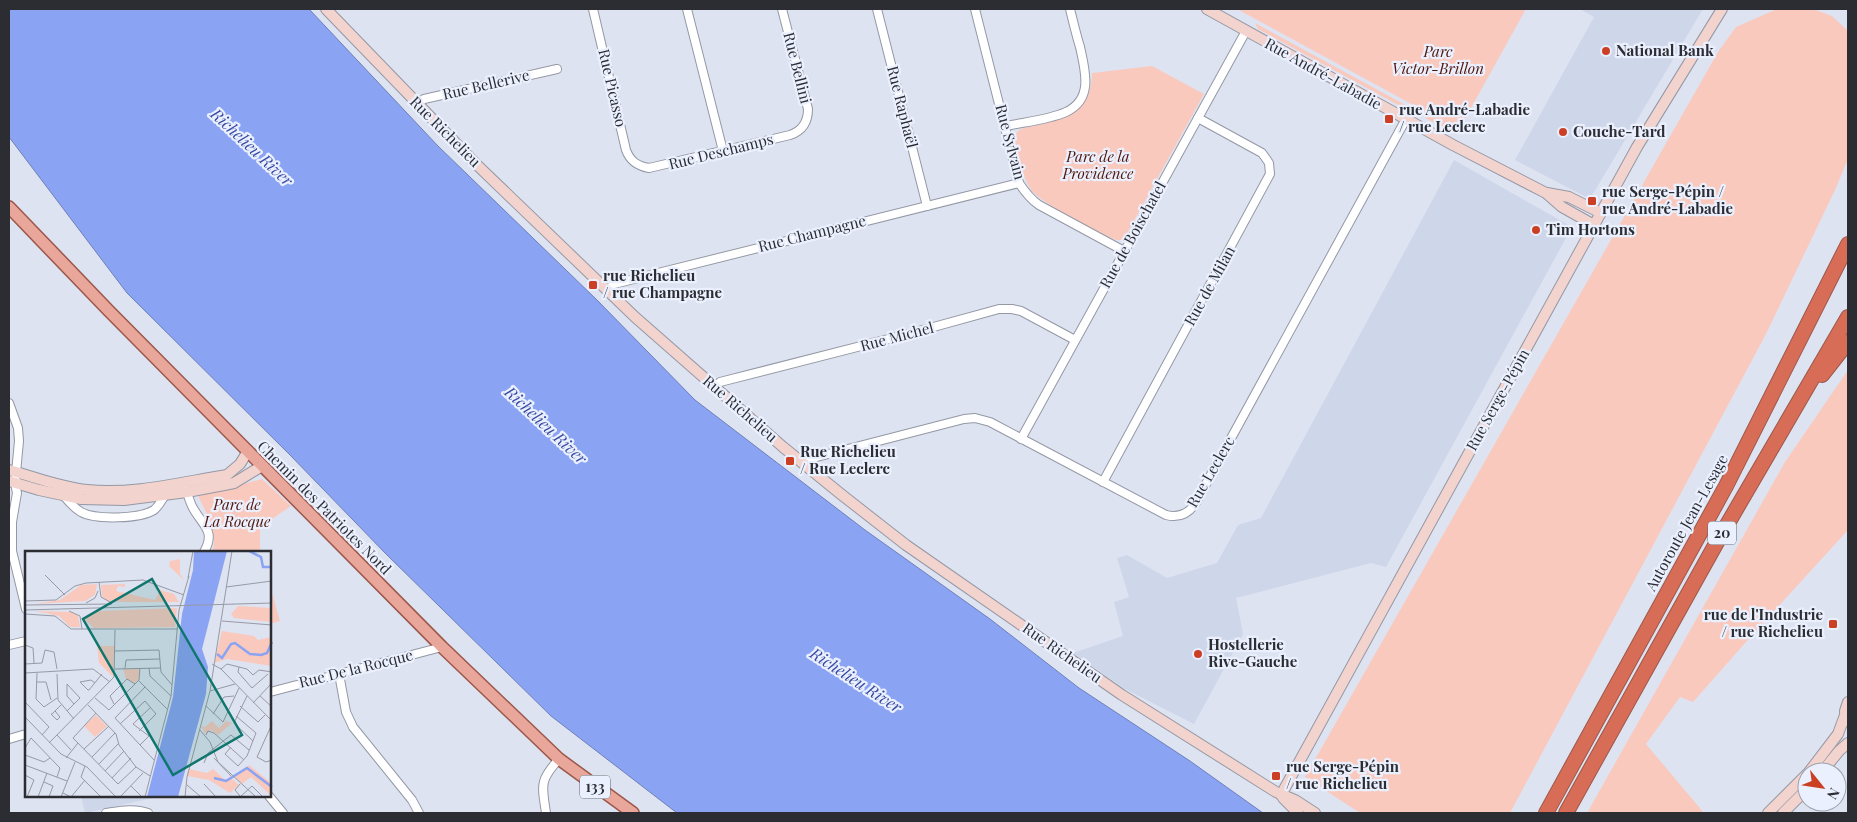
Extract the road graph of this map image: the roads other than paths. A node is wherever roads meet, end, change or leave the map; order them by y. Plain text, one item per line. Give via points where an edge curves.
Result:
1 (326, 9) edge
2 (593, 9) edge
3 (687, 9) edge
4 (782, 9) edge
5 (877, 9) edge
6 (976, 9) edge
7 (1070, 9) edge
8 (1207, 9) edge
9 (1722, 9) edge
10 (1246, 31) junction
11 (557, 70) dead end
12 (417, 104) junction
13 (1198, 118) junction
14 (1406, 119) junction
15 (803, 126) joint
16 (1006, 126) junction
17 (722, 151) junction
18 (636, 164) joint
19 (1020, 183) junction
20 (1546, 193) junction
21 (927, 206) junction
22 (9, 207) edge
23 (1600, 214) junction
24 (1594, 225) junction
25 (1847, 245) edge
26 (1124, 251) junction
27 (607, 290) junction
28 (1848, 317) edge
29 (1075, 340) junction
30 (1848, 342) edge
31 (715, 387) junction
32 (9, 403) edge
33 (1794, 408) junction
34 (1021, 439) junction
35 (248, 452) junction
36 (804, 464) junction
37 (262, 466) junction
38 (12, 477) edge
39 (1103, 482) junction
40 (186, 487) junction
41 (166, 494) junction
42 (64, 496) junction
43 (204, 551) edge
44 (25, 605) edge
45 (25, 641) edge
46 (9, 645) edge
47 (442, 647) junction
48 (339, 674) junction
49 (271, 692) edge
50 (1848, 702) edge
51 (1845, 715) junction
52 (1848, 726) edge
53 (25, 734) edge
54 (9, 739) edge
55 (1848, 743) edge
56 (559, 759) junction
57 (1816, 762) edge
58 (1830, 762) edge
59 (1797, 784) edge
60 (1281, 795) junction
61 (270, 797) edge
62 (1797, 799) edge
63 (106, 813) edge
64 (148, 813) edge
65 (283, 813) edge
66 (419, 813) edge
67 (546, 813) edge
68 (633, 813) edge
69 (1298, 813) edge
70 (1315, 813) edge
71 (1546, 813) edge
72 (1566, 813) edge
73 (1768, 813) edge
74 (1783, 813) edge

1 - 12 street, Rue Richelieu
2 - 18 street, Rue Picasso via 625,146
3 - 17 street
4 - 15 street, Rue Bellini via 808,110
5 - 21 street, Rue Raphaël
6 - 16 street, Rue Sylvain
7 - 16 street via 1086,75 1082,98 1063,113
8 - 10 street, Rue André-Labadie
9 - 23 street, Rue Serge-Pépin via 1651,122
10 - 13 street, Rue de Boischatel
10 - 14 street, Rue André-Labadie
11 - 12 street, Rue Bellerive via 424,99
12 - 27 street, Rue Richelieu
13 - 26 street, Rue de Boischatel
13 - 39 street, Rue de Milan via 1262,153 1270,162 1270,174
14 - 20 street, Rue André-Labadie
14 - 39 street, Rue Leclerc via 1191,509 1179,516 1166,515
15 - 17 street, Rue Deschamps via 790,135
16 - 19 street, Rue Sylvain
17 - 18 street, Rue Deschamps via 652,168
19 - 21 street, Rue Champagne
19 - 26 street, Rue Sylvain via 1039,205
20 - 23 street, Rue André-Labadie via 1569,197
20 - 24 street, Rue André-Labadie via 1562,207
21 - 27 street, Rue Champagne via 614,284
22 - 35 main road, Chemin des Patriotes Nord / 133
23 - 24 street, Rue Serge-Pépin
24 - 60 street, Rue Serge-Pépin
25 - 71 highway, Autoroute Jean-Lesage / 20 via 1726,486
26 - 29 street, Rue de Boischatel
27 - 31 street, Rue Richelieu
28 - 33 highway, 20
29 - 31 street, Rue Michel via 1021,311 999,309 720,382
29 - 34 street, Rue de Boischatel
30 - 33 highway
31 - 36 street, Rue Richelieu
32 - 38 street via 19,441
33 - 72 highway, 20
34 - 36 street, Rue Leclerc via 986,420 968,418 809,459
34 - 39 street, Rue Leclerc
35 - 37 main road, Chemin des Patriotes Nord / 133
35 - 40 street via 227,475
36 - 60 street, Rue Richelieu via 890,533 1096,677
37 - 40 street via 234,483
37 - 47 main road, Chemin des Patriotes Nord / 133
38 - 40 street via 88,490
38 - 42 street
38 - 44 street via 17,493 12,551
40 - 41 street
40 - 43 street via 193,508 208,530 210,539
41 - 42 street via 101,501
41 - 42 street via 147,513 101,517 81,512
45 - 46 street
47 - 48 street, Rue De la Rocque
47 - 56 main road, Chemin des Patriotes Nord / 133
48 - 49 street, Rue De la Rocque
48 - 66 street via 346,712 353,727
50 - 51 street
51 - 52 street
51 - 57 street via 1838,734
53 - 54 street
55 - 58 street
56 - 67 street via 547,772 542,784
56 - 68 main road, Chemin des Patriotes Nord / 133
59 - 73 street
60 - 69 street, Rue Richelieu
60 - 70 street, Rue Richelieu
61 - 65 street
62 - 74 street
63 - 64 street via 140,810

